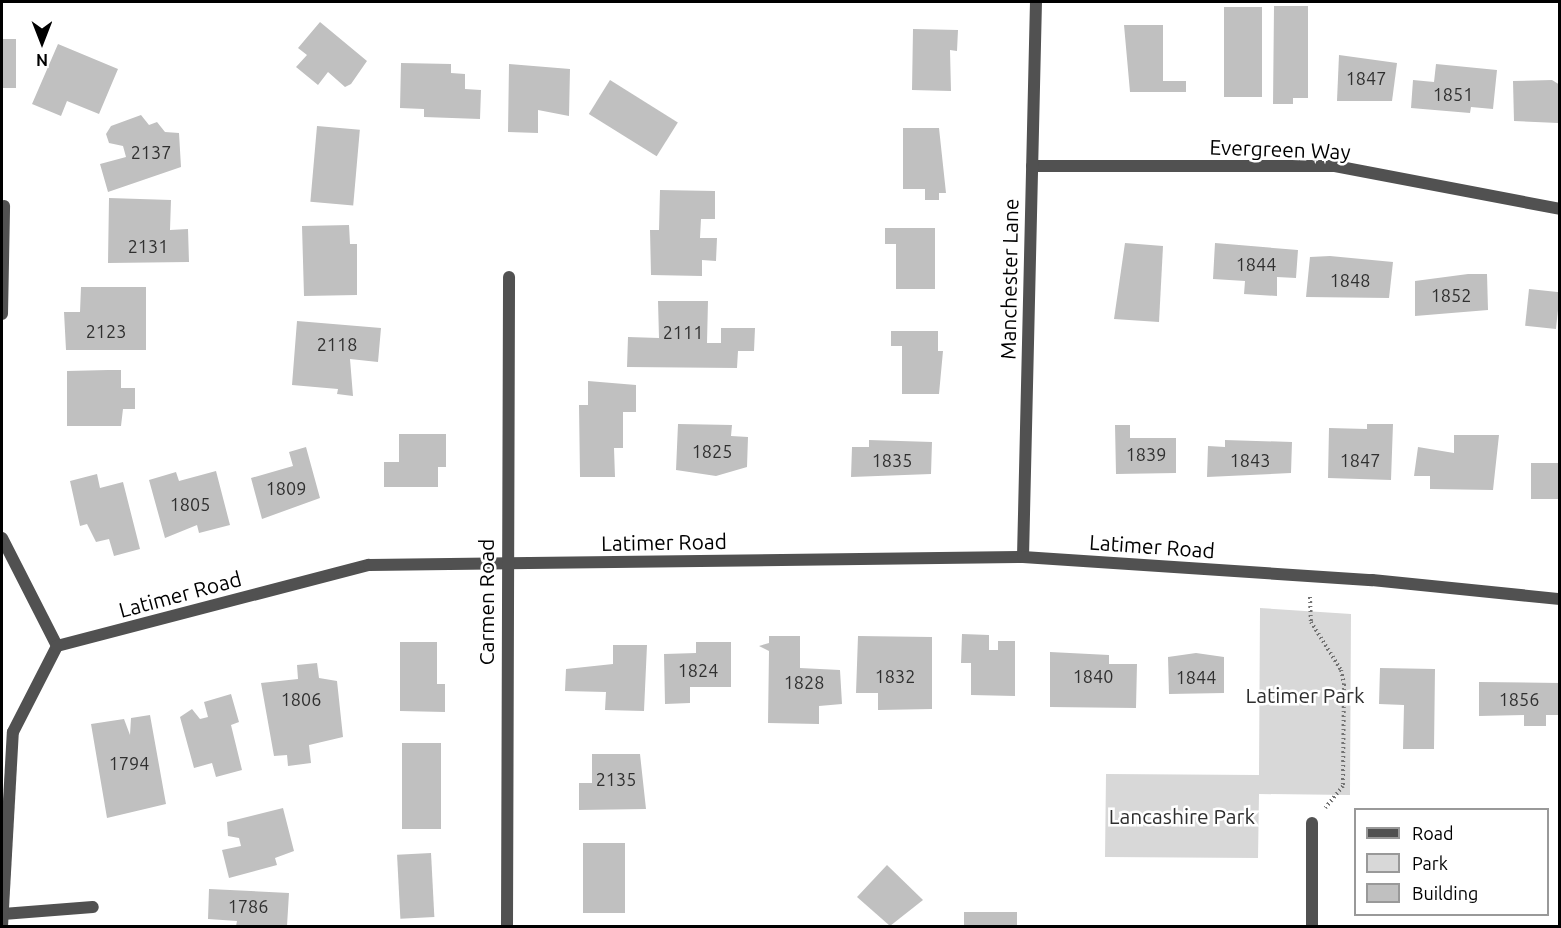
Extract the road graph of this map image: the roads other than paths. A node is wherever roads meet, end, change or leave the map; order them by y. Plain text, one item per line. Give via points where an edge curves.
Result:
1 (1036, 2) edge
2 (1032, 166) junction
3 (4, 206) dead end
4 (1560, 209) edge
5 (509, 278) dead end
6 (2, 314) edge
7 (2, 538) edge
8 (1023, 557) junction
9 (506, 563) junction
10 (1560, 599) edge
11 (57, 646) junction
12 (1312, 823) road end
13 (93, 908) dead end
14 (3, 914) junction
15 (2, 927) edge
16 (507, 927) edge
17 (1312, 927) edge

1 - 2 street, Manchester Lane
2 - 4 street, Evergreen Way via 1335,166
2 - 8 street, Manchester Lane
3 - 6 street
5 - 9 street, Carmen Road
7 - 11 street
8 - 9 street, Latimer Road
8 - 10 street, Latimer Road via 1309,576
9 - 11 street, Latimer Road via 369,565
9 - 16 street, Carmen Road
11 - 14 street via 13,732
12 - 17 street
13 - 14 street
14 - 15 street

